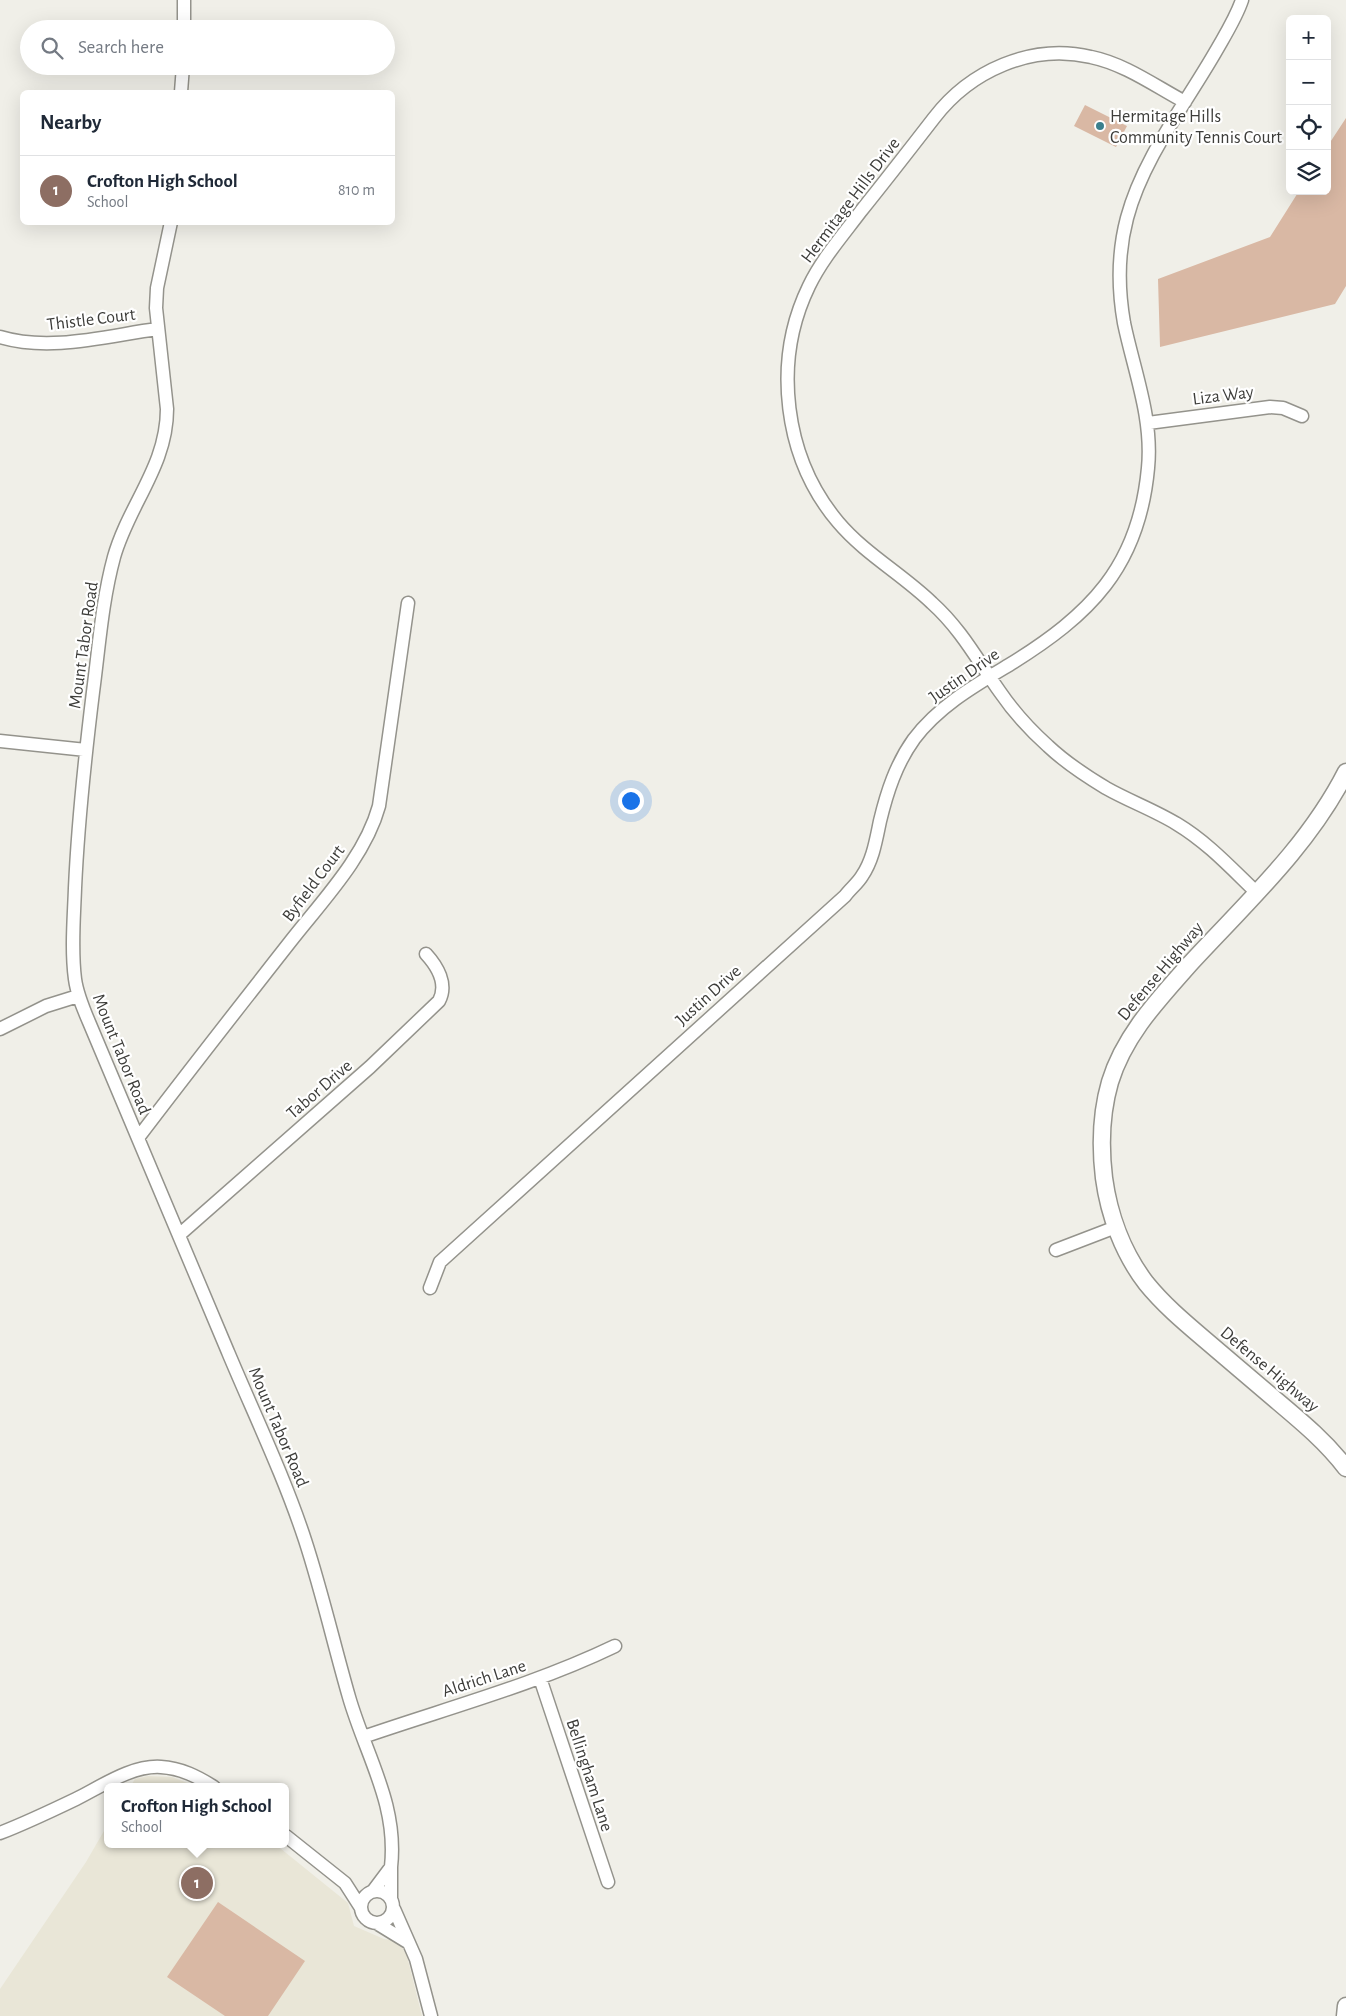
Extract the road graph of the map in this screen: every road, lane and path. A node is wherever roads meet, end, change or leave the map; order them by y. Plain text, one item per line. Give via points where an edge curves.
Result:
1 (184, 0) edge
2 (1242, 0) edge
3 (184, 20) edge
4 (182, 75) edge
5 (181, 90) edge
6 (1185, 102) junction
7 (170, 225) edge
8 (157, 329) junction
9 (0, 336) edge
10 (1302, 416) dead end
11 (1148, 423) junction
12 (408, 603) dead end
13 (990, 676) junction
14 (0, 742) edge
15 (86, 750) junction
16 (1346, 772) edge
17 (1256, 892) junction
18 (426, 954) dead end
19 (78, 996) junction
20 (0, 1028) edge
21 (138, 1138) junction
22 (1116, 1227) junction
23 (179, 1235) junction
24 (1056, 1250) dead end
25 (430, 1288) dead end
26 (1346, 1468) edge
27 (615, 1646) dead end
28 (540, 1678) junction
29 (363, 1737) junction
30 (107, 1783) edge
31 (207, 1783) edge
32 (104, 1784) edge
33 (0, 1834) edge
34 (289, 1838) edge
35 (391, 1867) junction
36 (608, 1882) dead end
37 (345, 1883) junction
38 (372, 1892) junction
39 (392, 1904) junction
40 (361, 1908) junction
41 (378, 1924) junction
42 (409, 1943) junction
43 (1346, 2006) edge
44 (431, 2016) edge
45 (1345, 2016) edge

1 - 3 street
2 - 6 street, Justin Drive
4 - 5 street
6 - 11 street, Justin Drive via 1141,179 1126,221 1122,244 1120,296
6 - 13 street, Hermitage Hills Drive via 1124,68 1090,56 1033,56 987,72 962,89 934,118 830,253 809,286 799,310 789,357 789,407 796,442 811,480 847,532 864,550 940,610 960,632
7 - 8 street, Mount Tabor Road via 157,288
8 - 9 street, Thistle Court via 56,343 14,341
8 - 15 street, Mount Tabor Road via 167,426 158,461 114,557
10 - 11 street, Liza Way via 1283,408 1270,407
11 - 13 street, Justin Drive via 1148,466 1139,518 1129,546 1108,582 1098,596 1052,638
12 - 21 street, Byfield Court via 380,806 366,841
13 - 17 street, Hermitage Hills Drive via 1033,732 1065,760 1107,788 1198,838
13 - 25 street, Justin Drive via 941,711 905,753 890,787 874,852 861,878 440,1262
14 - 15 street
15 - 19 street, Mount Tabor Road via 73,938
16 - 17 main road, Defense Highway via 1312,828
17 - 22 main road, Defense Highway via 1135,1030 1110,1081 1102,1146 1106,1186
18 - 23 street, Tabor Drive via 437,967 440,977 440,1001 370,1068
19 - 20 street via 46,1006
19 - 21 street, Mount Tabor Road
21 - 23 street, Mount Tabor Road
22 - 24 street
22 - 26 main road, Defense Highway via 1134,1266 1157,1296 1308,1427
23 - 29 street, Mount Tabor Road via 302,1532
27 - 28 street, Aldrich Lane
28 - 29 street, Aldrich Lane
28 - 36 street, Bellingham Lane
29 - 35 street, Mount Tabor Road via 390,1818
30 - 31 street via 147,1768 173,1768
32 - 33 street
34 - 37 street
35 - 38 street
35 - 39 street, Mount Tabor Road
37 - 38 street
37 - 40 street
38 - 39 street via 383,1892
38 - 40 street via 364,1898
39 - 41 street via 389,1920
39 - 42 street
40 - 41 street via 364,1918
41 - 42 street
42 - 44 street
43 - 45 main road

